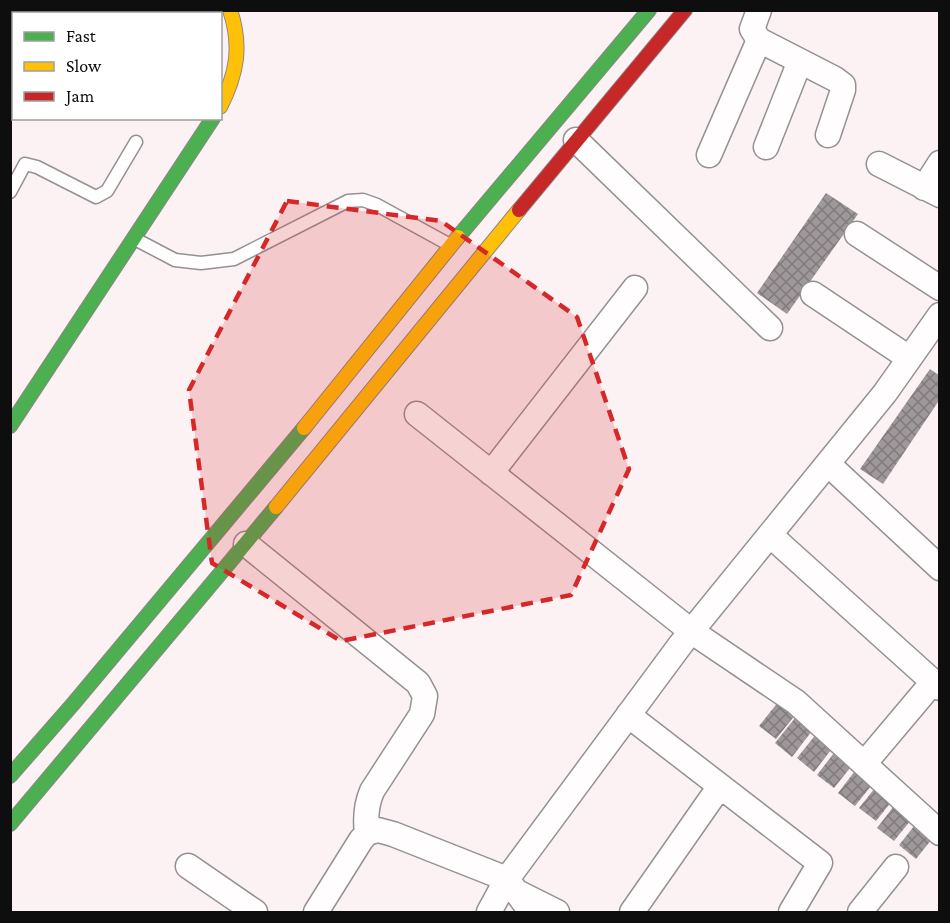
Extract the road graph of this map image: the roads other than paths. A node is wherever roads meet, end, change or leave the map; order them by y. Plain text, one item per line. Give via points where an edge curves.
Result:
1 (231, 10) edge
2 (247, 10) edge
3 (648, 10) edge
4 (685, 10) edge
5 (759, 10) edge
6 (237, 29) junction
7 (759, 40) junction
8 (800, 61) junction
9 (227, 77) edge
10 (222, 98) edge
11 (212, 120) edge
12 (828, 135) dead end
13 (576, 140) junction
14 (136, 142) dead end
15 (766, 147) dead end
16 (709, 155) dead end
17 (939, 163) edge
18 (879, 164) dead end
19 (10, 192) edge
20 (932, 192) edge
21 (857, 234) dead end
22 (134, 239) junction
23 (451, 246) junction
24 (635, 288) dead end
25 (939, 288) edge
26 (813, 294) dead end
27 (939, 315) edge
28 (770, 328) dead end
29 (909, 358) junction
30 (417, 414) dead end
31 (10, 426) edge
32 (828, 464) junction
33 (492, 473) junction
34 (770, 535) junction
35 (246, 544) junction
36 (939, 568) edge
37 (691, 631) junction
38 (936, 685) edge
39 (628, 715) junction
40 (864, 764) junction
41 (10, 776) edge
42 (720, 786) junction
43 (10, 824) edge
44 (367, 833) junction
45 (939, 833) edge
46 (188, 866) dead end
47 (896, 867) dead end
48 (512, 886) junction
49 (255, 912) edge
50 (316, 912) edge
51 (489, 912) edge
52 (531, 912) edge
53 (557, 912) edge
54 (632, 912) edge
55 (791, 912) edge
56 (860, 912) edge

1 - 6 street
2 - 6 street
3 - 23 street
4 - 13 street
5 - 7 street via 752,28
6 - 9 street via 238,65
7 - 8 street
7 - 16 street
8 - 12 street via 843,85
8 - 15 street
9 - 10 street
11 - 22 street
13 - 28 street
13 - 35 street
14 - 19 lane via 107,191 96,197 25,164
17 - 20 street
18 - 20 street
21 - 25 street
22 - 23 lane via 175,260 201,264 234,259 348,201 363,200
22 - 31 street
23 - 41 street via 273,466
24 - 33 street
26 - 29 street
27 - 29 street
29 - 32 street
30 - 33 street
32 - 34 street
32 - 36 street
33 - 37 street
34 - 37 street
34 - 38 street
35 - 43 street
35 - 44 street via 418,683 425,696 422,714 372,791 365,816
37 - 39 street
37 - 40 street via 796,702
38 - 40 street
39 - 42 street
39 - 48 street
40 - 45 street
42 - 54 street
42 - 55 street via 820,863
44 - 48 street via 378,830 393,834
44 - 50 street
46 - 49 street
47 - 56 street
48 - 51 street
48 - 52 street
48 - 53 street

